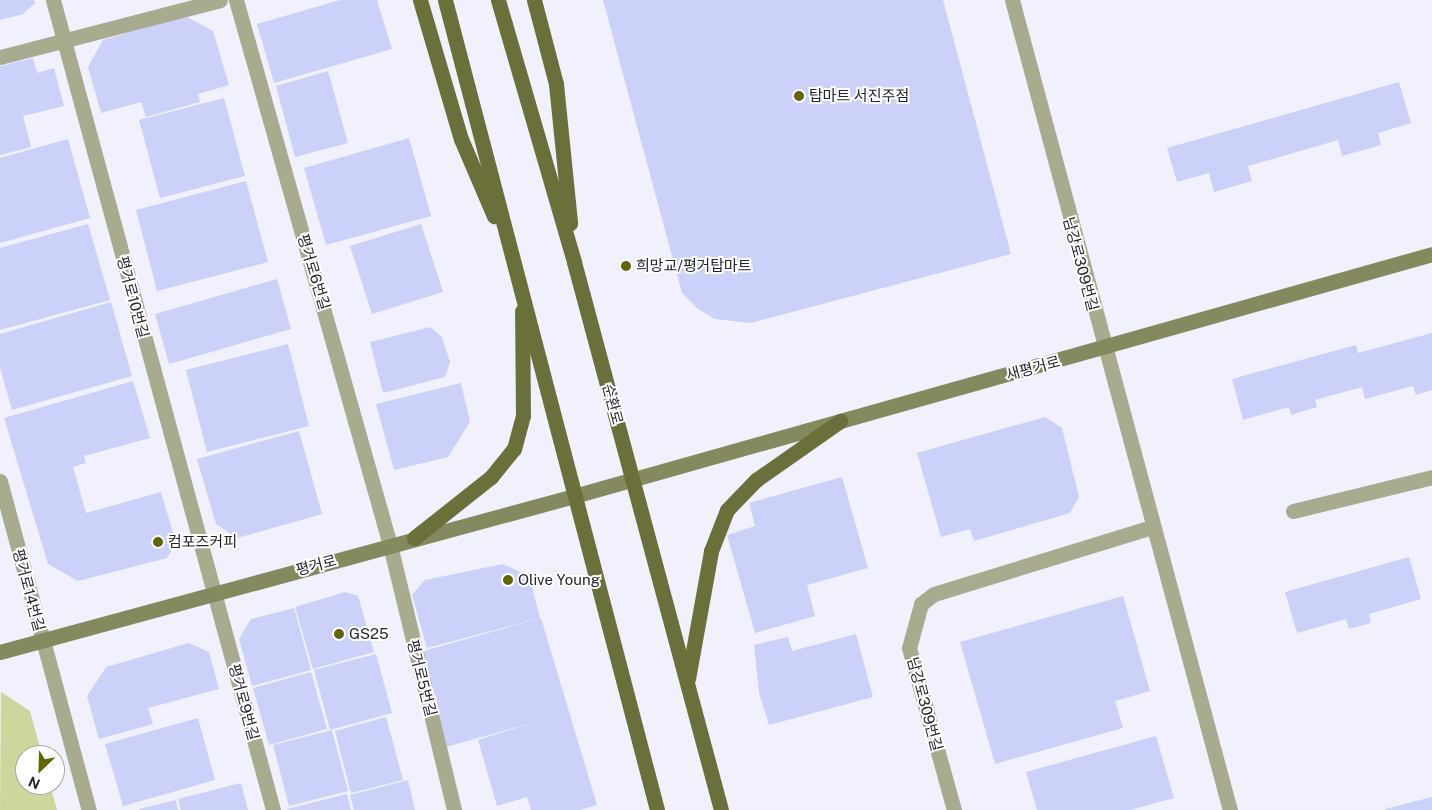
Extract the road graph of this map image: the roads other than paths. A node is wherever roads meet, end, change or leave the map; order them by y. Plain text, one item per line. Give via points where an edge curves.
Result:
1 (53, 0) edge
2 (220, 0) edge
3 (236, 0) edge
4 (420, 0) edge
5 (445, 0) edge
6 (498, 0) edge
7 (534, 0) edge
8 (1012, 0) edge
9 (64, 41) junction
10 (0, 57) edge
11 (1432, 254) edge
12 (515, 262) junction
13 (574, 262) junction
14 (524, 297) junction
15 (1104, 349) junction
16 (840, 421) junction
17 (1432, 477) edge
18 (633, 479) junction
19 (0, 481) edge
20 (574, 496) junction
21 (1293, 510) dead end
22 (1152, 527) junction
23 (414, 538) junction
24 (390, 545) junction
25 (214, 593) junction
26 (43, 640) junction
27 (0, 652) edge
28 (687, 683) junction
29 (89, 810) edge
30 (273, 810) edge
31 (454, 810) edge
32 (656, 810) edge
33 (720, 810) edge
34 (954, 810) edge
35 (1230, 810) edge

1 - 9 street, 평거로10번길
2 - 9 street
3 - 24 street, 평거로6번길
4 - 12 main road via 461,139
5 - 12 main road
6 - 13 main road, 순환로
7 - 13 main road via 556,84
8 - 15 street, 남강로309번길
9 - 10 street
9 - 25 street, 평거로10번길
11 - 15 street, 새평거로
12 - 14 main road
13 - 18 main road, 순환로
14 - 20 main road
14 - 23 main road via 521,433 506,462 491,477
15 - 16 street, 새평거로
15 - 22 street, 남강로309번길
16 - 18 street, 새평거로
16 - 28 main road via 756,480 728,510 711,550
17 - 21 street
18 - 20 street, 평거로
18 - 28 main road, 순환로
19 - 26 street, 평거로14번길
20 - 23 street, 평거로
20 - 32 main road
22 - 34 street, 남강로309번길 via 934,594 921,604 910,648
22 - 35 street, 남강로309번길
23 - 24 street, 평거로
24 - 25 street, 평거로
24 - 31 street, 평거로5번길
25 - 26 street, 평거로
25 - 30 street, 평거로9번길
26 - 27 street, 평거로
26 - 29 street, 평거로14번길
28 - 33 main road, 순환로

